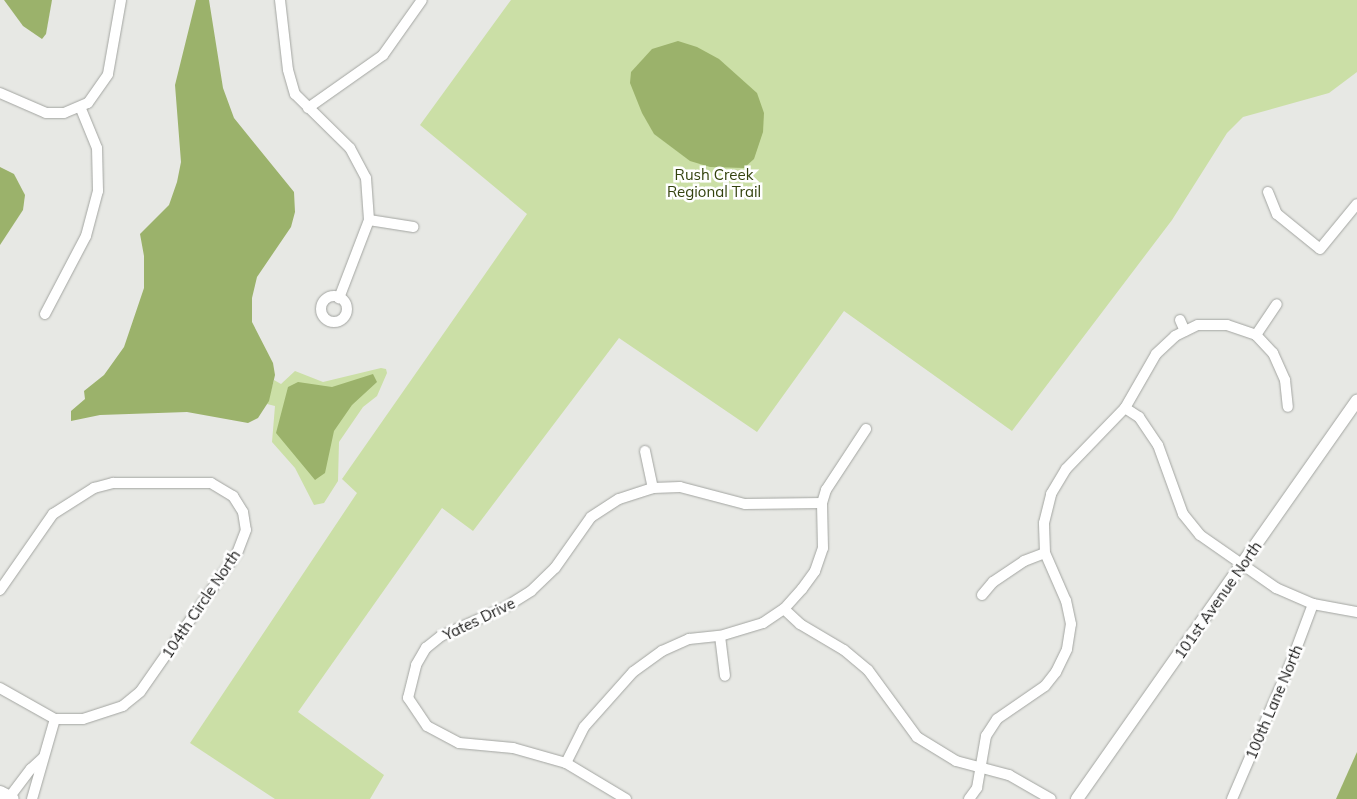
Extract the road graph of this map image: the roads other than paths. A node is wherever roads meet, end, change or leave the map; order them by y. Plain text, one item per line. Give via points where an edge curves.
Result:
1 (122, 0) edge
2 (280, 0) edge
3 (422, 0) edge
4 (0, 93) edge
5 (308, 108) junction
6 (81, 109) junction
7 (1268, 192) dead end
8 (1356, 206) edge
9 (369, 220) junction
10 (413, 227) dead end
11 (339, 298) dead end
12 (1277, 304) dead end
13 (45, 314) dead end
14 (1180, 320) dead end
15 (1185, 331) junction
16 (1256, 335) junction
17 (1357, 401) edge
18 (1288, 407) dead end
19 (1125, 408) junction
20 (866, 429) dead end
21 (645, 451) dead end
22 (653, 488) junction
23 (822, 503) junction
24 (1046, 553) junction
25 (1243, 565) junction
26 (0, 590) edge
27 (982, 595) dead end
28 (1313, 604) junction
29 (784, 609) junction
30 (1357, 612) edge
31 (720, 636) junction
32 (725, 676) dead end
33 (0, 688) edge
34 (55, 719) junction
35 (43, 758) junction
36 (566, 763) junction
37 (980, 766) junction
38 (7, 797) edge
39 (32, 799) edge
40 (626, 799) edge
41 (969, 799) edge
42 (1051, 799) edge
43 (1077, 799) edge
44 (1232, 799) edge

1 - 6 street via 108,74 94,98
2 - 5 street via 290,78 295,94
3 - 5 street via 383,55
4 - 6 street via 40,112 64,113
5 - 9 street via 357,157 366,178
6 - 13 street via 97,148 98,191 83,242
7 - 8 street via 1277,214 1320,249
9 - 10 street
9 - 11 street
12 - 16 street
14 - 15 street
15 - 16 street via 1198,325 1226,325
15 - 19 street via 1166,342 1156,354
16 - 18 street via 1273,353 1285,380
17 - 25 street, 101st Avenue North
19 - 24 street via 1066,469 1051,494 1044,523
19 - 25 street via 1138,417 1158,445 1183,514 1200,535
20 - 23 street via 832,478
21 - 22 street
22 - 23 street, Yates Drive via 680,487 745,504
22 - 36 street, Yates Drive via 620,499 591,518 555,568 520,599 441,636 426,648 409,685 408,698 427,726 438,735 460,743 513,748
23 - 29 street via 822,548 815,571
24 - 27 street via 1024,561 993,582
24 - 37 street via 1066,601 1071,624 1067,649 1056,672 1044,686 997,719 986,736
25 - 28 street via 1276,588
25 - 43 street, 101st Avenue North
26 - 34 street, 104th Circle North via 54,514 94,488 113,483 211,483 233,496 243,512 246,530 237,553 140,692 123,706 102,715 83,720
28 - 30 street
28 - 44 street, 100th Lane North
29 - 31 street via 763,623
29 - 37 street via 800,624 868,670 917,737 956,761
31 - 32 street
31 - 36 street via 689,639 662,651 633,672 584,727
33 - 34 street, 104th Circle North
34 - 35 street
35 - 38 street
35 - 39 street
36 - 40 street, Yates Drive
37 - 41 street via 977,788
37 - 42 street via 1009,775

